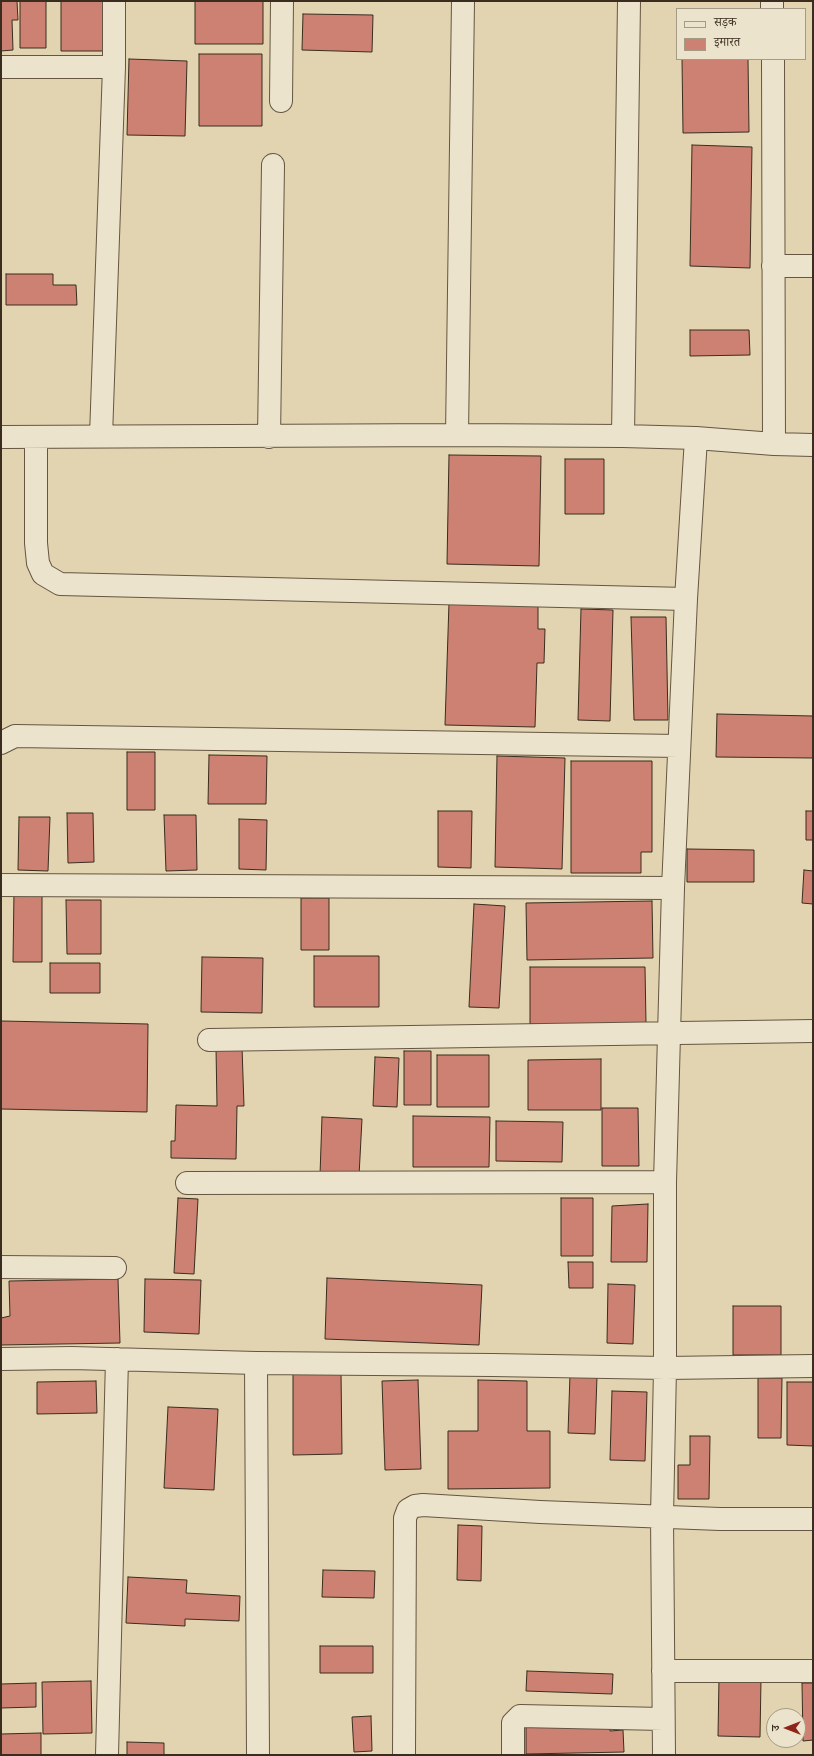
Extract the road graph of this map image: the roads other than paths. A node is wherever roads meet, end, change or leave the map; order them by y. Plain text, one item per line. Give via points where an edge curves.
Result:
1 (114, 1) edge
2 (282, 1) edge
3 (463, 1) edge
4 (629, 1) edge
5 (772, 60) edge
6 (1, 67) edge
7 (114, 67) junction
8 (281, 101) dead end
9 (273, 164) dead end
10 (773, 266) junction
11 (813, 266) edge
12 (457, 435) junction
13 (101, 436) junction
14 (623, 436) junction
15 (1, 437) edge
16 (36, 437) junction
17 (269, 437) junction
18 (696, 438) junction
19 (774, 444) junction
20 (813, 446) edge
21 (686, 599) junction
22 (1, 743) edge
23 (679, 746) junction
24 (1, 885) edge
25 (673, 888) junction
26 (813, 1031) edge
27 (670, 1032) junction
28 (209, 1040) dead end
29 (665, 1182) junction
30 (188, 1183) dead end
31 (1, 1267) edge
32 (115, 1268) dead end
33 (117, 1359) junction
34 (1, 1360) edge
35 (256, 1363) junction
36 (813, 1366) edge
37 (665, 1368) junction
38 (662, 1517) junction
39 (813, 1519) edge
40 (664, 1671) junction
41 (813, 1671) edge
42 (664, 1720) junction
43 (107, 1755) edge
44 (258, 1755) edge
45 (404, 1755) edge
46 (513, 1755) edge
47 (664, 1755) edge

1 - 7 street
2 - 8 street
3 - 12 street
4 - 14 street
5 - 10 street
6 - 7 street
7 - 13 street
9 - 17 street
10 - 11 street
10 - 19 street
12 - 14 street
12 - 17 street
13 - 16 street
13 - 17 street
14 - 18 street
15 - 16 street
16 - 21 street via 38,563 43,574 60,584
18 - 19 street
18 - 21 street
19 - 20 street
21 - 23 street
22 - 23 street via 15,736
23 - 25 street
24 - 25 street
25 - 27 street
26 - 27 street
27 - 28 street
27 - 29 street
29 - 30 street
29 - 37 street
31 - 32 street
33 - 34 street
33 - 35 street
33 - 43 street
35 - 37 street
35 - 44 street
36 - 37 street
37 - 38 street
38 - 39 street
38 - 40 street
38 - 45 street via 423,1505 408,1510 405,1518
40 - 41 street
40 - 42 street
42 - 46 street via 520,1716 514,1723
42 - 47 street

